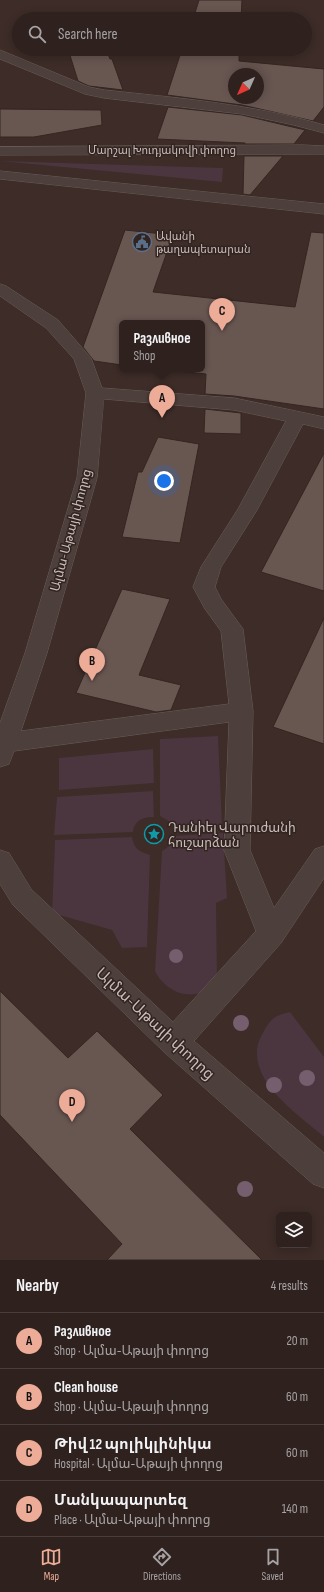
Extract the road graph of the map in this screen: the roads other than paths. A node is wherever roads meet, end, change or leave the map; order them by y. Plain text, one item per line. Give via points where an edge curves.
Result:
1 (0, 54) edge
2 (324, 129) edge
3 (324, 150) edge
4 (0, 151) edge
5 (0, 175) edge
6 (324, 209) edge
7 (0, 289) edge
8 (95, 393) junction
9 (297, 418) junction
10 (324, 423) edge
11 (241, 711) junction
12 (2, 750) edge
13 (324, 857) edge
14 (0, 861) edge
15 (270, 934) junction
16 (174, 1042) junction
17 (324, 1173) edge

1 - 2 street via 85,90 278,116
3 - 4 street, Մարշալ Խուդյակովի փողոց
5 - 6 street
7 - 8 street, Ալմա-Աթայի փողոց via 52,324 82,358
8 - 9 street via 234,404
8 - 12 street, Ալմա-Աթայի փողոց via 87,478 36,653
9 - 10 street
9 - 11 street via 247,510 211,567 204,587 232,629
11 - 12 street
11 - 15 street via 237,850
13 - 15 street
14 - 16 street, Ալմա-Աթայի փողոց via 22,897
15 - 16 street
16 - 17 street, Ալմա-Աթայի փողոց

